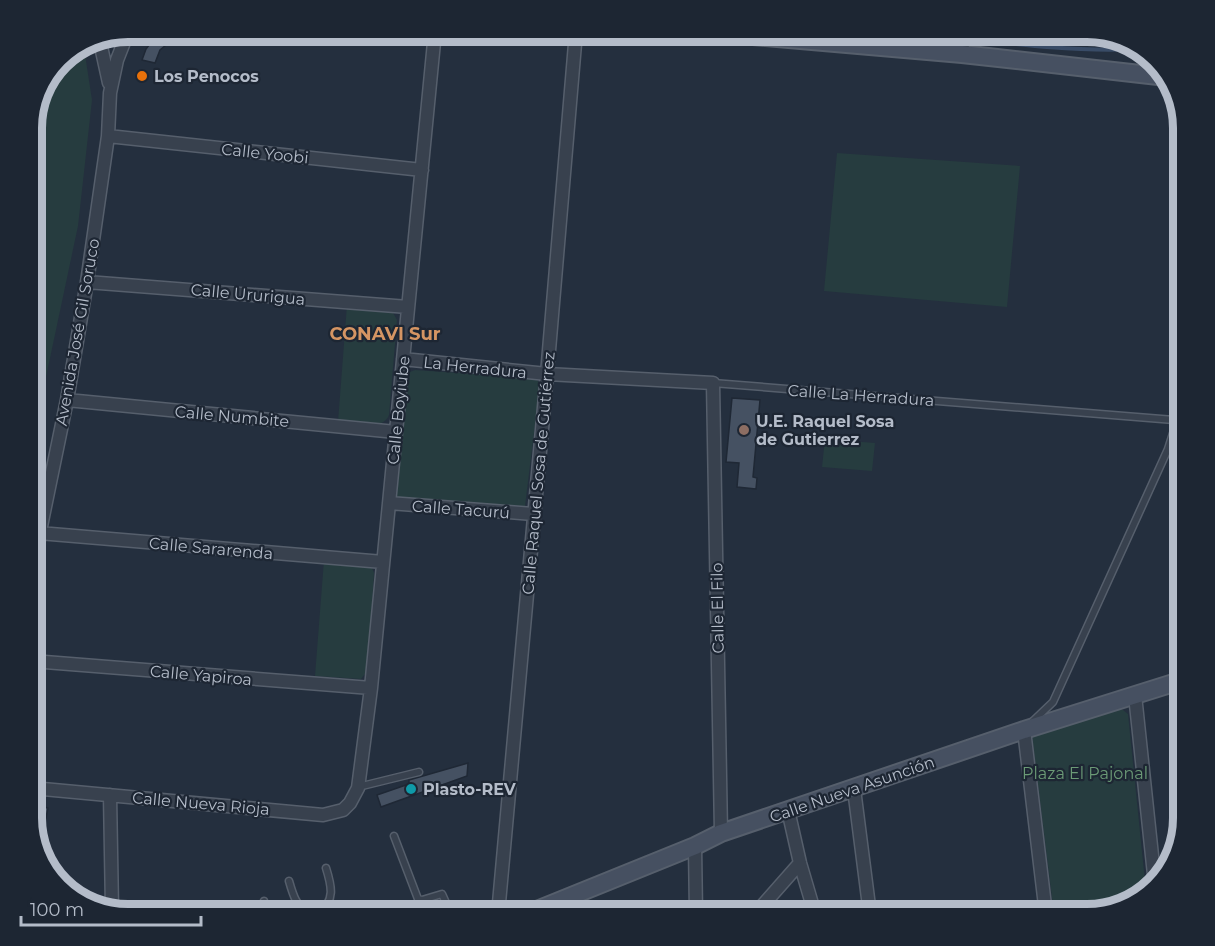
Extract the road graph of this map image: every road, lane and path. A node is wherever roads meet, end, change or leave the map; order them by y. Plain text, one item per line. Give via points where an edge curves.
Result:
1 (124, 42) edge
2 (434, 42) edge
3 (575, 42) edge
4 (848, 42) edge
5 (963, 42) edge
6 (101, 47) edge
7 (962, 50) junction
8 (1154, 75) edge
9 (110, 93) junction
10 (108, 136) junction
11 (422, 170) junction
12 (87, 282) junction
13 (408, 307) junction
14 (403, 359) junction
15 (548, 374) junction
16 (713, 383) junction
17 (67, 400) junction
18 (1173, 420) edge
19 (396, 432) junction
20 (1173, 433) edge
21 (389, 503) junction
22 (533, 514) junction
23 (42, 519) edge
24 (42, 533) edge
25 (383, 562) junction
26 (42, 662) edge
27 (1173, 683) edge
28 (371, 688) junction
29 (1135, 694) junction
30 (1024, 730) junction
31 (419, 772) dead end
32 (358, 788) junction
33 (42, 789) edge
34 (854, 789) junction
35 (110, 795) junction
36 (788, 810) junction
37 (721, 833) junction
38 (394, 836) dead end
39 (694, 846) junction
40 (800, 863) junction
41 (326, 868) dead end
42 (1154, 872) edge
43 (289, 881) dead end
44 (264, 901) dead end
45 (112, 902) edge
46 (265, 904) edge
47 (297, 904) edge
48 (327, 904) edge
49 (446, 904) edge
50 (499, 904) edge
51 (553, 904) edge
52 (696, 904) edge
53 (765, 904) edge
54 (812, 904) edge
55 (869, 904) edge
56 (1045, 904) edge

1 - 9 street, Avenida José Gil Soruco
2 - 11 street, Calle Boyiube
3 - 15 street, Calle Raquel Sosa de Gutiérrez
4 - 7 street
5 - 7 street
6 - 9 street, Avenida José Gil Soruco
7 - 8 street
9 - 10 street, Avenida José Gil Soruco
10 - 11 street, Calle Yoobi
10 - 12 street, Avenida José Gil Soruco
11 - 13 street, Calle Boyiube
12 - 13 street, Calle Ururigua
12 - 17 street, Avenida José Gil Soruco
13 - 14 street, Calle Boyiube
14 - 15 street, La Herradura
14 - 19 street, Calle Boyiube
15 - 16 street, Calle La Herradura
15 - 22 street, Calle Raquel Sosa de Gutiérrez
16 - 18 lane, Calle La Herradura
16 - 37 street, Calle El Filo
17 - 19 street, Calle Numbite
17 - 23 street, Avenida José Gil Soruco
19 - 21 street, Calle Boyiube
20 - 30 lane, Calle La Herradura via 1053,702
21 - 22 street, Calle Tacurú
21 - 25 street, Calle Boyiube
22 - 50 street, Calle Raquel Sosa de Gutiérrez
24 - 25 street, Calle Sararenda
25 - 28 street, Calle Boyiube
26 - 28 street, Calle Yapiroa
27 - 29 street, Calle Nueva Asunción
28 - 32 street, Calle Boyiube
29 - 30 street, Calle Nueva Asunción
29 - 42 street
30 - 34 street, Calle Nueva Asunción
30 - 56 street
31 - 32 lane
32 - 35 street, Calle Nueva Rioja via 343,810 322,815
33 - 35 street, Calle Nueva Rioja
34 - 36 street, Calle Nueva Asunción
34 - 55 street
35 - 45 street
36 - 37 street, Calle Nueva Asunción
36 - 40 street
37 - 39 street, Calle Nueva Asunción
38 - 49 lane via 418,899 442,894
39 - 51 street, Calle Nueva Asunción
39 - 52 street
40 - 53 street
40 - 54 street
41 - 48 lane via 332,887
43 - 47 lane
44 - 46 lane

